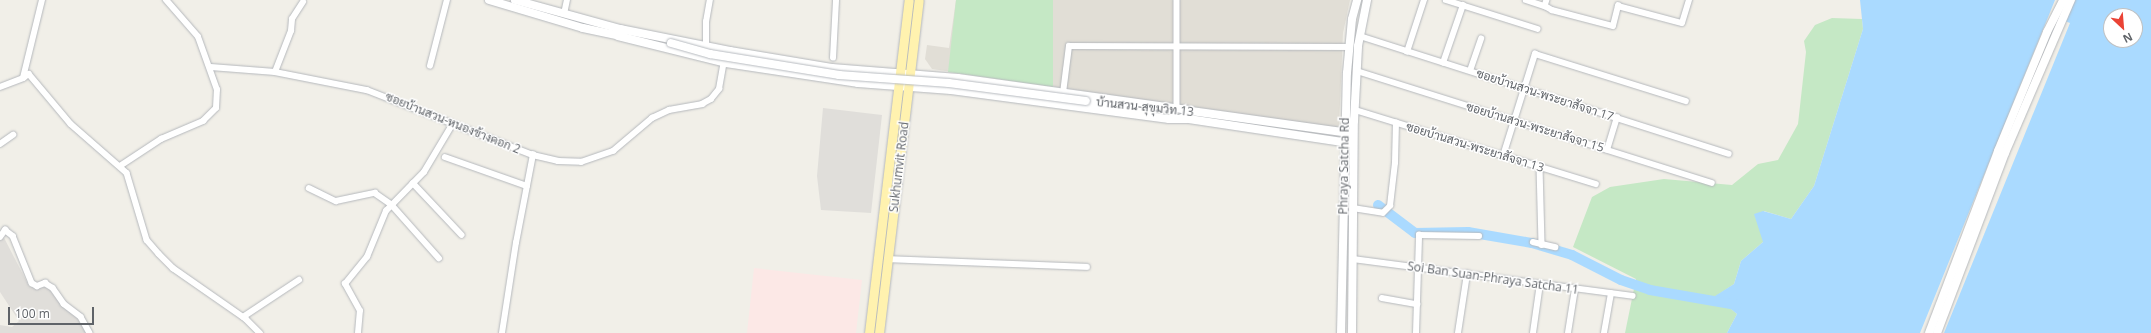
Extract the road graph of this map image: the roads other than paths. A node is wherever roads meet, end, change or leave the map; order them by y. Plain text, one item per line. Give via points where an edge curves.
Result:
1 (42, 0) edge
2 (166, 0) edge
3 (447, 0) edge
4 (489, 0) edge
5 (515, 0) edge
6 (567, 0) edge
7 (710, 0) edge
8 (836, 0) edge
9 (909, 0) edge
10 (919, 0) edge
11 (1177, 0) edge
12 (1357, 0) edge
13 (1367, 0) edge
14 (1424, 0) edge
15 (1446, 0) edge
16 (1526, 0) edge
17 (1689, 0) edge
18 (2063, 0) edge
19 (2072, 0) edge
20 (303, 2) dead end
21 (1546, 3) edge
22 (1617, 3) edge
23 (1463, 5) junction
24 (564, 14) junction
25 (1538, 29) dead end
26 (619, 32) junction
27 (1360, 36) junction
28 (1481, 39) dead end
29 (706, 46) junction
30 (1177, 46) junction
31 (1348, 47) junction
32 (1407, 52) junction
33 (833, 58) dead end
34 (724, 62) junction
35 (1443, 63) junction
36 (430, 66) dead end
37 (211, 67) junction
38 (841, 69) junction
39 (1357, 71) junction
40 (1470, 71) junction
41 (275, 72) junction
42 (900, 73) junction
43 (910, 73) junction
44 (23, 78) junction
45 (839, 80) junction
46 (0, 87) edge
47 (898, 87) junction
48 (909, 87) junction
49 (1524, 88) junction
50 (1063, 93) junction
51 (1686, 101) dead end
52 (1177, 108) junction
53 (1355, 110) junction
54 (1188, 115) junction
55 (1617, 118) junction
56 (1514, 120) junction
57 (1396, 123) junction
58 (452, 125) junction
59 (1344, 133) junction
60 (1354, 134) junction
61 (13, 135) dead end
62 (1344, 142) junction
63 (0, 144) edge
64 (1354, 144) junction
65 (1607, 150) junction
66 (1730, 154) dead end
67 (533, 155) junction
68 (445, 156) dead end
69 (1503, 156) junction
70 (120, 166) junction
71 (1540, 167) junction
72 (413, 183) junction
73 (1712, 183) dead end
74 (1596, 184) dead end
75 (527, 186) junction
76 (309, 188) dead end
77 (392, 205) junction
78 (1353, 208) junction
79 (462, 235) dead end
80 (1479, 236) dead end
81 (0, 237) edge
82 (1533, 242) dead end
83 (1542, 245) junction
84 (1555, 247) dead end
85 (439, 258) dead end
86 (888, 259) junction
87 (1342, 259) junction
88 (1353, 259) junction
89 (1087, 267) dead end
90 (1418, 268) junction
91 (1467, 274) junction
92 (299, 280) dead end
93 (1540, 284) junction
94 (1575, 289) junction
95 (1611, 294) junction
96 (1633, 296) dead end
97 (1382, 298) dead end
98 (1417, 304) junction
99 (243, 317) junction
100 (90, 333) edge
101 (260, 333) edge
102 (358, 333) edge
103 (502, 333) edge
104 (869, 333) edge
105 (879, 333) edge
106 (1341, 333) edge
107 (1352, 333) edge
108 (1416, 333) edge
109 (1458, 333) edge
110 (1533, 333) edge
111 (1568, 333) edge
112 (1604, 333) edge
113 (1929, 333) edge
114 (1936, 333) edge

1 - 44 street
2 - 37 street via 198,37
3 - 36 street
4 - 26 main road via 583,28
5 - 24 main road
6 - 24 street
7 - 29 street via 706,22
8 - 33 street
9 - 42 main road, Sukhumvit Road
10 - 43 main road, Sukhumvit Road
11 - 30 street
12 - 31 main road, Phraya Satcha Rd
13 - 27 main road, Phraya Satcha Rd
14 - 32 street
15 - 23 street
16 - 21 street
17 - 22 street via 1682,23
18 - 113 main road via 2046,32 1998,151
19 - 114 main road via 2005,153
20 - 41 street via 292,19 291,31
21 - 22 street via 1612,26
23 - 25 street
23 - 35 street
24 - 26 main road
26 - 29 main road
26 - 34 main road
26 - 54 main road, บ้านสวน-สุขุมวิท 13, bridge via 710,54 839,75 949,83
27 - 32 street, ซอยบ้านสวน-พระยาสัจจา 17
27 - 39 main road, Phraya Satcha Rd
28 - 40 street
29 - 38 main road
30 - 31 street
30 - 50 street via 1069,46
30 - 52 street
31 - 59 main road, Phraya Satcha Rd
32 - 35 street, ซอยบ้านสวน-พระยาสัจจา 17
34 - 45 main road
34 - 67 street, ซอยบ้านสวน-หนองข้างคอก 2 via 719,89 711,99 702,104 669,110 652,118 613,151 581,162 558,161
35 - 40 street, ซอยบ้านสวน-พระยาสัจจา 17
37 - 41 street, ซอยบ้านสวน-หนองข้างคอก 2
37 - 70 street via 217,90 216,108 203,121 161,139
38 - 42 main road
38 - 45 main road
39 - 53 main road, Phraya Satcha Rd
39 - 56 street, ซอยบ้านสวน-พระยาสัจจา 15
40 - 49 street, ซอยบ้านสวน-พระยาสัจจา 17
41 - 58 street, ซอยบ้านสวน-หนองข้างคอก 2 via 367,90
42 - 43 main road
42 - 47 main road, Sukhumvit Road
43 - 48 main road, Sukhumvit Road
43 - 50 main road
44 - 46 street
44 - 70 street via 29,74 70,124
45 - 47 main road
47 - 48 main road
47 - 104 main road, Sukhumvit Road
48 - 54 main road via 1169,119
48 - 86 main road, Sukhumvit Road
49 - 51 street via 1535,54
49 - 55 street, ซอยบ้านสวน-พระยาสัจจา 17
49 - 56 street
50 - 52 main road
52 - 54 main road
53 - 57 street, ซอยบ้านสวน-พระยาสัจจา 13
53 - 60 main road, Phraya Satcha Rd
54 - 59 main road, บ้านสวน-สุขุมวิท 13
54 - 62 main road, บ้านสวน-สุขุมวิท 13
55 - 65 street
55 - 66 street, ซอยบ้านสวน-พระยาสัจจา 17
56 - 65 street, ซอยบ้านสวน-พระยาสัจจา 15
56 - 69 street
57 - 69 street, ซอยบ้านสวน-พระยาสัจจา 13
57 - 78 street via 1396,164 1390,206 1386,212
58 - 67 street, ซอยบ้านสวน-หนองข้างคอก 2
58 - 72 street via 424,172
59 - 60 main road, บ้านสวน-สุขุมวิท 13
59 - 62 main road, Phraya Satcha Rd
60 - 64 main road, Phraya Satcha Rd
61 - 63 street
62 - 64 main road, บ้านสวน-สุขุมวิท 13
62 - 87 main road, Phraya Satcha Rd
64 - 78 main road, Phraya Satcha Rd
65 - 73 street, ซอยบ้านสวน-พระยาสัจจา 15
67 - 75 street
68 - 75 street
69 - 71 street, ซอยบ้านสวน-พระยาสัจจา 13
70 - 99 street via 127,173 148,240 159,254 173,268
71 - 74 street, ซอยบ้านสวน-พระยาสัจจา 13
71 - 83 street
72 - 77 street
72 - 79 street
75 - 103 street
76 - 77 street via 336,201 375,193
77 - 85 street
77 - 102 street via 386,210 368,257 345,284 360,311
78 - 88 main road, Phraya Satcha Rd
80 - 90 street via 1419,235
81 - 100 street via 5,230 13,236 32,283 37,286 45,284 53,288 64,304 81,317
82 - 83 street
83 - 84 street
86 - 89 street
86 - 105 main road, Sukhumvit Road
87 - 88 main road
87 - 106 main road, Phraya Satcha Rd
88 - 90 street, Soi Ban Suan-Phraya Satcha 11
88 - 107 main road, Phraya Satcha Rd
90 - 91 street, Soi Ban Suan-Phraya Satcha 11
90 - 98 street
91 - 93 street, Soi Ban Suan-Phraya Satcha 11
91 - 109 street
92 - 99 street
93 - 94 street, Soi Ban Suan-Phraya Satcha 11
93 - 110 street
94 - 95 street, Soi Ban Suan-Phraya Satcha 11
94 - 111 street
95 - 96 street, Soi Ban Suan-Phraya Satcha 11
95 - 112 street
97 - 98 street
98 - 108 street
99 - 101 street

